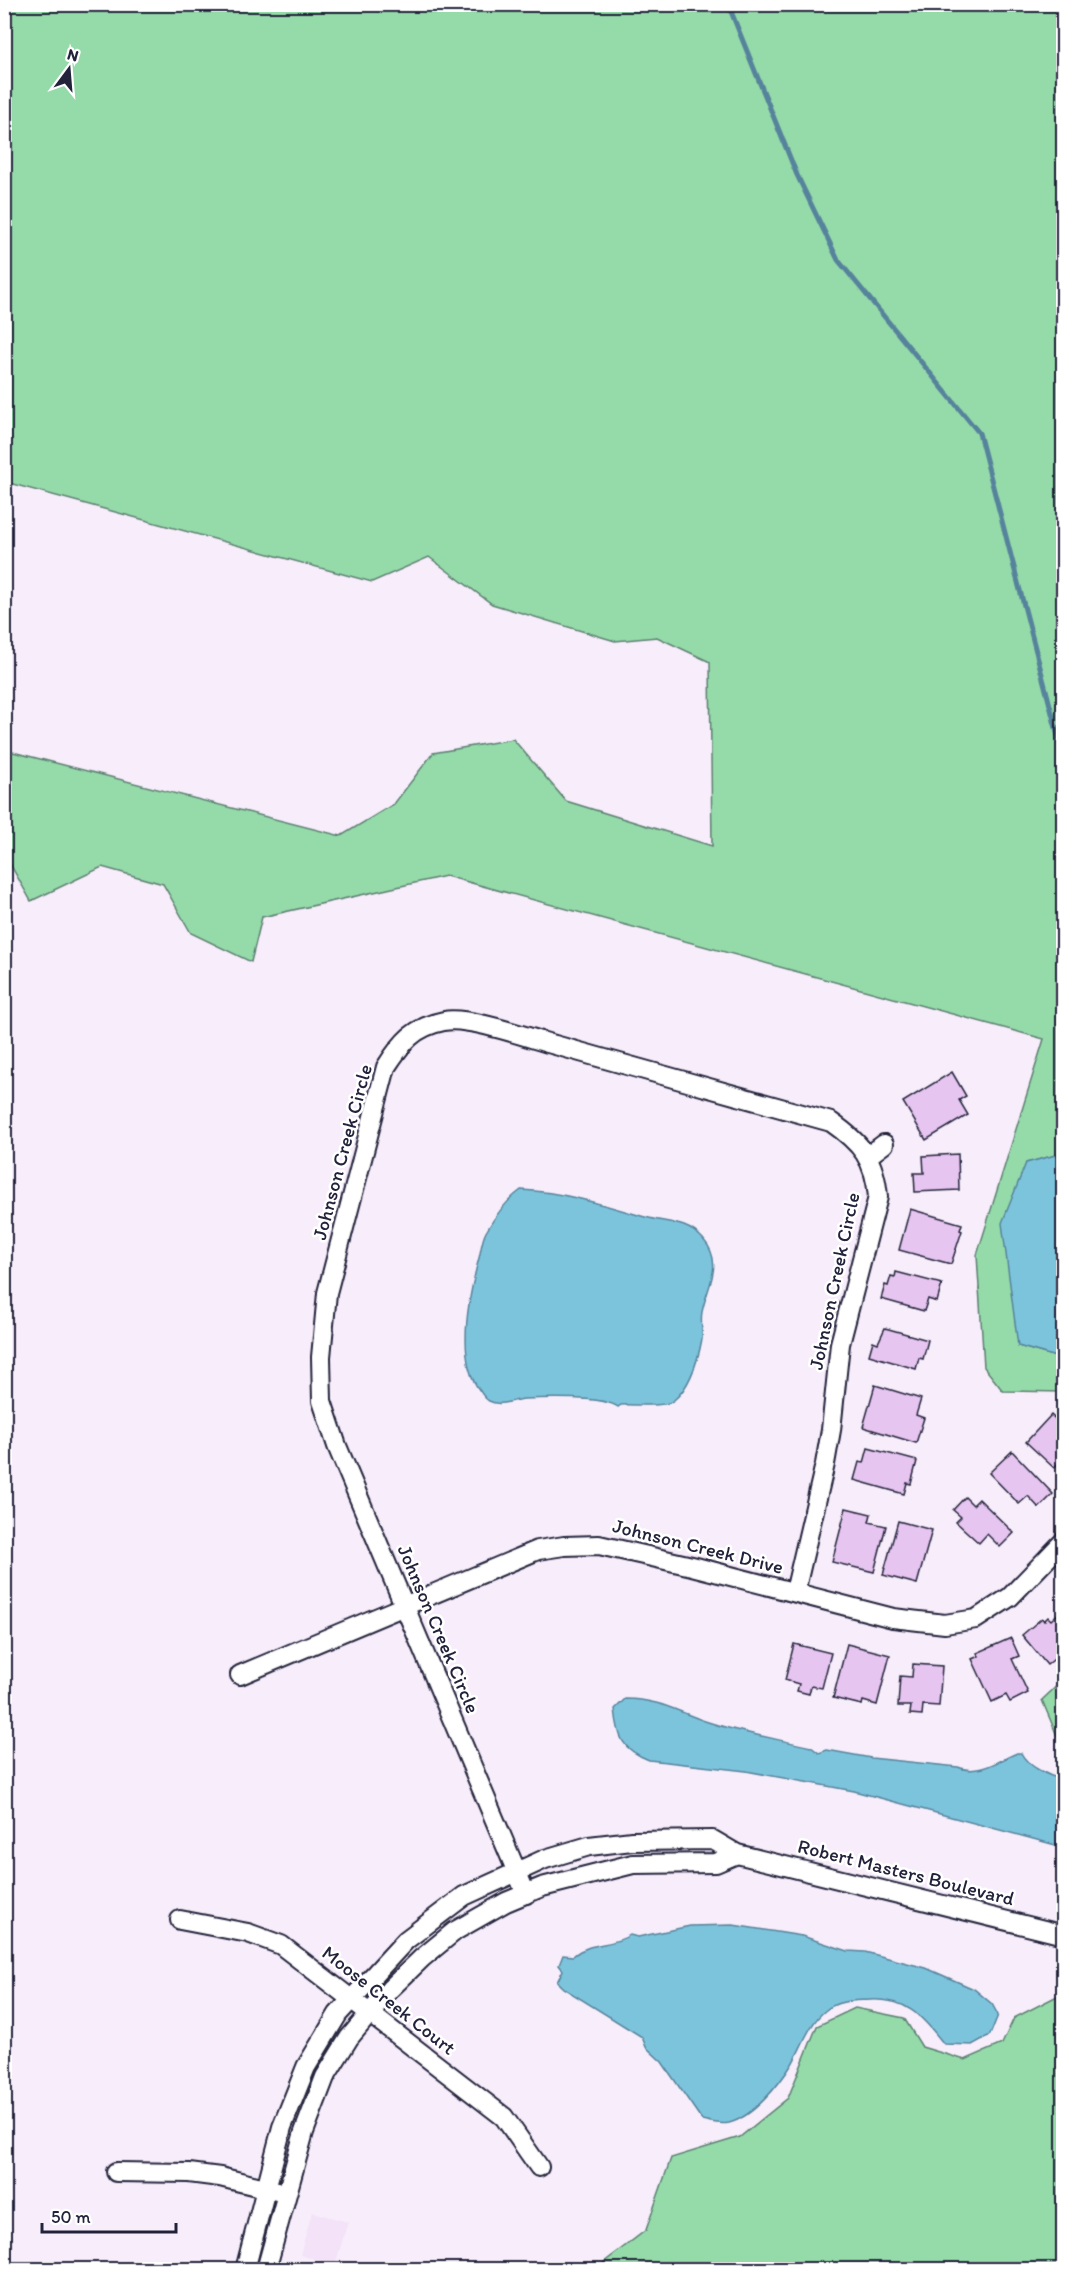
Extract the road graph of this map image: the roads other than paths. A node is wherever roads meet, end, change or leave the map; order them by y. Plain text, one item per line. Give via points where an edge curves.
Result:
1 (885, 1144) dead end
2 (868, 1156) junction
3 (1064, 1541) edge
4 (795, 1592) junction
5 (405, 1607) junction
6 (240, 1675) dead end
7 (737, 1854) junction
8 (517, 1871) junction
9 (526, 1894) junction
10 (180, 1920) dead end
11 (1064, 1935) edge
12 (351, 1999) junction
13 (369, 2014) junction
14 (539, 2167) dead end
15 (116, 2172) dead end
16 (266, 2188) junction
17 (286, 2194) junction
18 (245, 2270) edge
19 (266, 2270) edge

1 - 2 street
2 - 4 street, Johnson Creek Circle via 878,1197 840,1344 827,1453
2 - 5 street, Johnson Creek Circle via 852,1137 831,1122 480,1024 446,1020 415,1031 386,1067 327,1293 321,1357 322,1401 337,1446
3 - 4 street, Johnson Creek Drive via 1010,1597 976,1620 945,1624 902,1620
4 - 5 street, Johnson Creek Drive via 631,1551 598,1545 564,1546 538,1550
5 - 6 street, Johnson Creek Drive
5 - 8 street, Johnson Creek Circle
7 - 8 street, Robert Masters Boulevard via 713,1840 632,1841 589,1846
7 - 9 street via 716,1863 633,1864
7 - 11 street, Robert Masters Boulevard
8 - 9 street, Johnson Creek Circle
8 - 12 street, Robert Masters Boulevard via 464,1896 436,1916 406,1940
9 - 13 street via 455,1931 422,1958
10 - 12 street, Moose Creek Court via 281,1945
12 - 13 street, Moose Creek Court
12 - 16 street, Robert Masters Boulevard via 306,2067 282,2127
13 - 14 street, Moose Creek Court via 504,2117
13 - 17 street via 326,2077 304,2132
15 - 16 street via 189,2173
16 - 17 street
16 - 18 street, Robert Masters Boulevard
17 - 19 street

